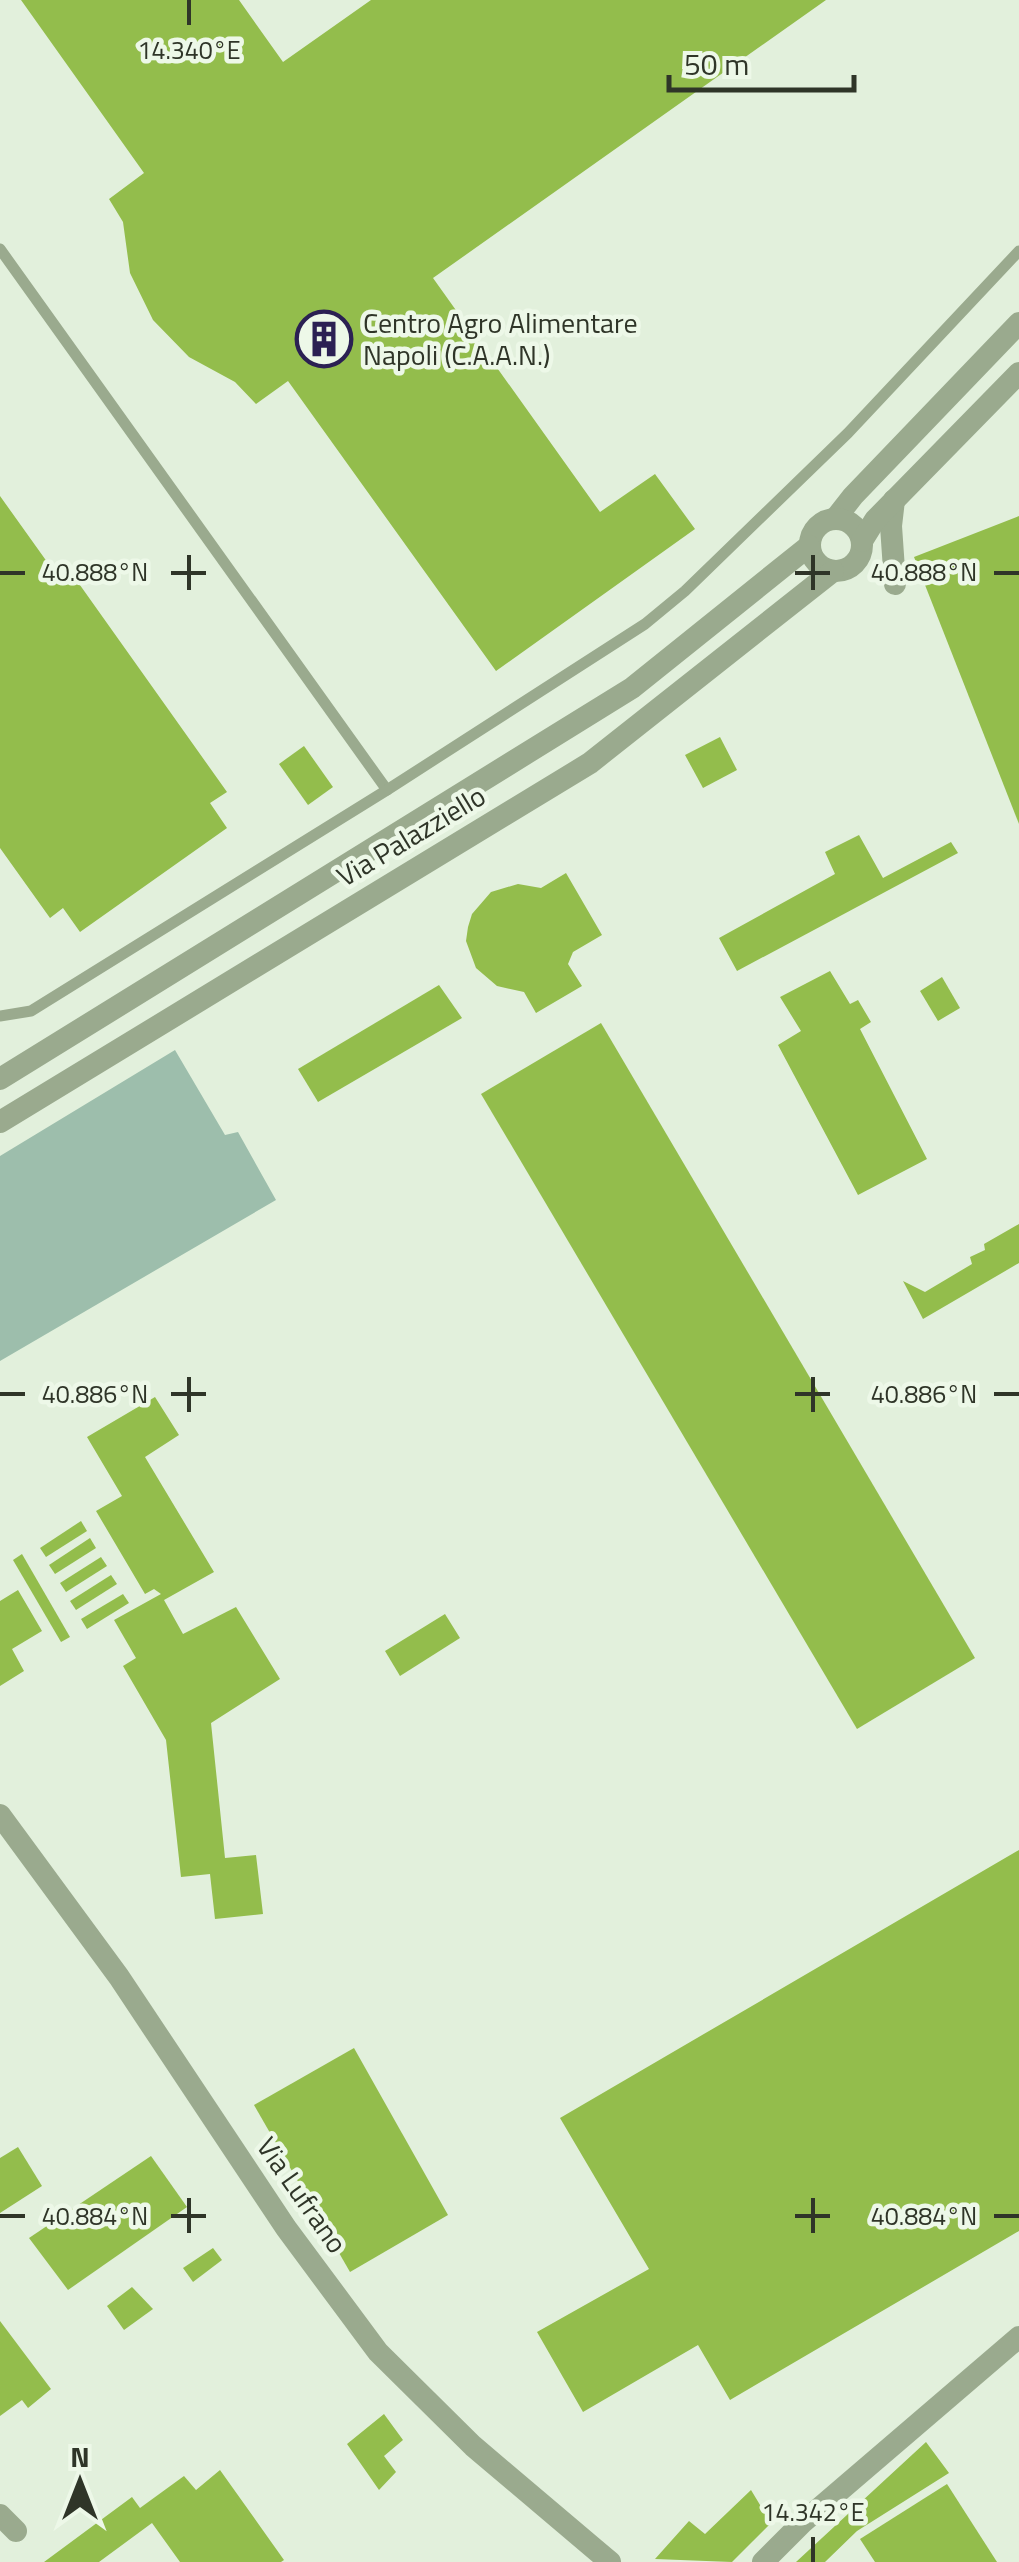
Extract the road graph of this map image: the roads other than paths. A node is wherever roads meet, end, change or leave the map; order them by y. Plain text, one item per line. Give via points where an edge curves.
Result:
1 (0, 249) edge
2 (1019, 252) edge
3 (1019, 323) edge
4 (1019, 373) edge
5 (894, 500) junction
6 (835, 519) junction
7 (810, 546) junction
8 (850, 559) junction
9 (895, 584) dead end
10 (387, 790) junction
11 (0, 1016) edge
12 (0, 1079) edge
13 (0, 1122) edge
14 (0, 1814) edge
15 (1019, 2337) edge
16 (610, 2562) edge
17 (763, 2562) edge

1 - 10 lane
2 - 10 lane via 686,592
3 - 6 street
4 - 5 street, Via Palazziello
5 - 8 street, Via Palazziello
5 - 9 street
6 - 7 street via 820,524
6 - 8 street via 852,525
7 - 8 street via 817,563
7 - 12 street, Via Palazziello via 632,688
8 - 13 street, Via Palazziello via 590,763
10 - 11 lane via 30,1010
14 - 16 street, Via Lufrano via 378,2352 473,2446
15 - 17 street

